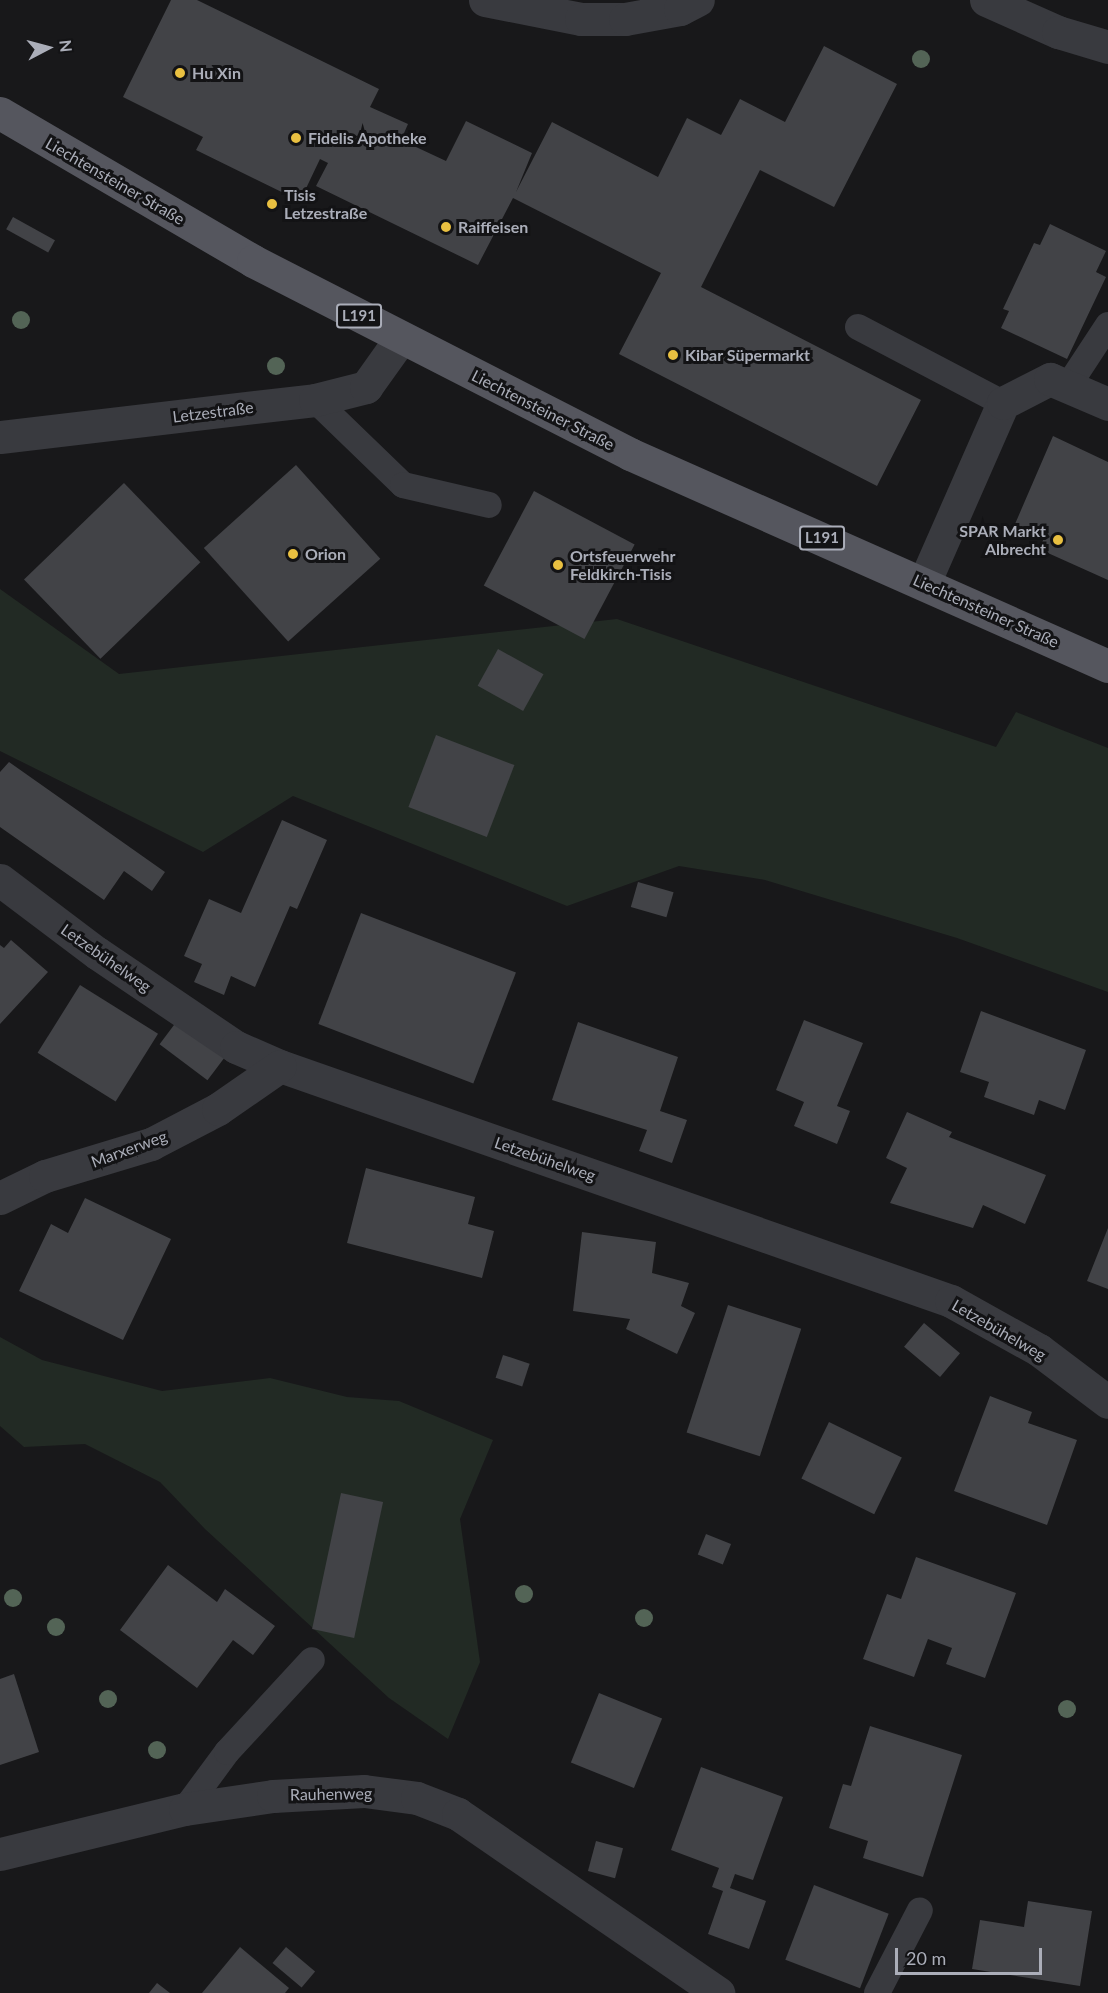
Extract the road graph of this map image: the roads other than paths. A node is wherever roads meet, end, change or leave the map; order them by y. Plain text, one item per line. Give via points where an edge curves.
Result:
1 (485, 0) edge
2 (698, 0) edge
3 (986, 0) edge
4 (1108, 47) edge
5 (0, 113) edge
6 (1108, 325) edge
7 (858, 327) dead end
8 (401, 338) junction
9 (1068, 386) junction
10 (315, 400) junction
11 (1003, 403) junction
12 (1108, 404) edge
13 (0, 437) edge
14 (489, 506) dead end
15 (924, 583) junction
16 (1108, 666) edge
17 (0, 880) edge
18 (280, 1066) junction
19 (0, 1198) edge
20 (1108, 1402) edge
21 (312, 1660) dead end
22 (185, 1809) junction
23 (0, 1854) edge
24 (920, 1910) dead end
25 (718, 1993) edge
26 (877, 1993) edge

1 - 2 street via 581,19 603,19 680,9
3 - 4 street via 1058,32
5 - 8 main road, Liechtensteiner Straße / L191 via 252,261
6 - 9 lane
7 - 11 lane
8 - 10 street, Letzestraße via 366,387
8 - 15 main road, Liechtensteiner Straße / L191 via 630,454
9 - 11 street via 1050,379
9 - 12 street
10 - 13 street, Letzestraße
10 - 14 lane via 403,485
11 - 15 street
15 - 16 main road, Liechtensteiner Straße / L191
17 - 18 street, Letzebühelweg via 97,953 236,1047
18 - 19 street, Marxerweg via 218,1109 151,1144 45,1176
18 - 20 street, Letzebühelweg via 951,1301 1039,1350
21 - 22 lane via 227,1752
22 - 23 street, Rauhenweg
22 - 25 street, Rauhenweg via 273,1796 364,1791 417,1798 458,1814
24 - 26 lane

